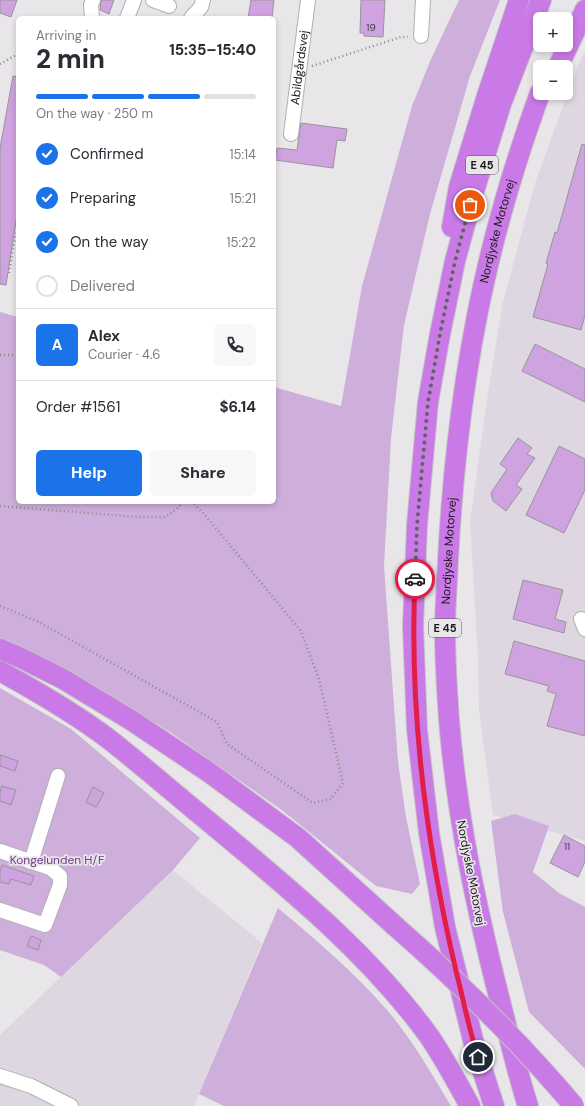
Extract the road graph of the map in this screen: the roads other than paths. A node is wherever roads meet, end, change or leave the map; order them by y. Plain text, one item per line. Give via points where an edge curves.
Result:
1 (93, 0) edge
2 (134, 0) edge
3 (153, 0) edge
4 (203, 0) edge
5 (308, 0) edge
6 (423, 0) edge
7 (519, 0) edge
8 (541, 0) edge
9 (577, 0) edge
10 (169, 6) dead end
11 (585, 10) edge
12 (572, 12) edge
13 (92, 16) edge
14 (128, 16) edge
15 (193, 16) edge
16 (421, 36) road end
17 (561, 60) edge
18 (537, 100) edge
19 (543, 100) edge
20 (291, 134) dead end
21 (520, 148) junction
22 (440, 334) junction
23 (0, 649) edge
24 (0, 671) edge
25 (58, 776) dead end
26 (0, 851) edge
27 (31, 862) junction
28 (0, 910) edge
29 (0, 1076) edge
30 (71, 1106) edge
31 (470, 1106) edge
32 (494, 1106) edge
33 (528, 1106) edge
34 (574, 1106) edge

1 - 13 street
2 - 14 street
3 - 10 street
4 - 15 street via 201,7
5 - 20 street, Abildgårdsvej
6 - 16 street
7 - 22 highway via 459,187 447,260
8 - 22 highway, E 45 via 501,104 478,177 455,261
9 - 12 highway
11 - 17 highway
18 - 21 highway, Nordjyske Motorvej / E 45
19 - 21 highway
21 - 33 highway, Nordjyske Motorvej / E 45 via 488,262 473,337 450,517 445,632 449,719 463,840 482,931
22 - 32 highway, E 45 via 428,402 417,525 413,626 417,730 429,833 445,927 474,1044
23 - 34 highway, bridge via 63,679 131,720 210,773 298,838 488,1012
24 - 31 highway via 56,703 109,740 266,869 340,936 376,972 429,1036
25 - 27 street
26 - 27 street
27 - 28 street via 50,868 60,876 60,885 45,926
29 - 30 street via 31,1086

